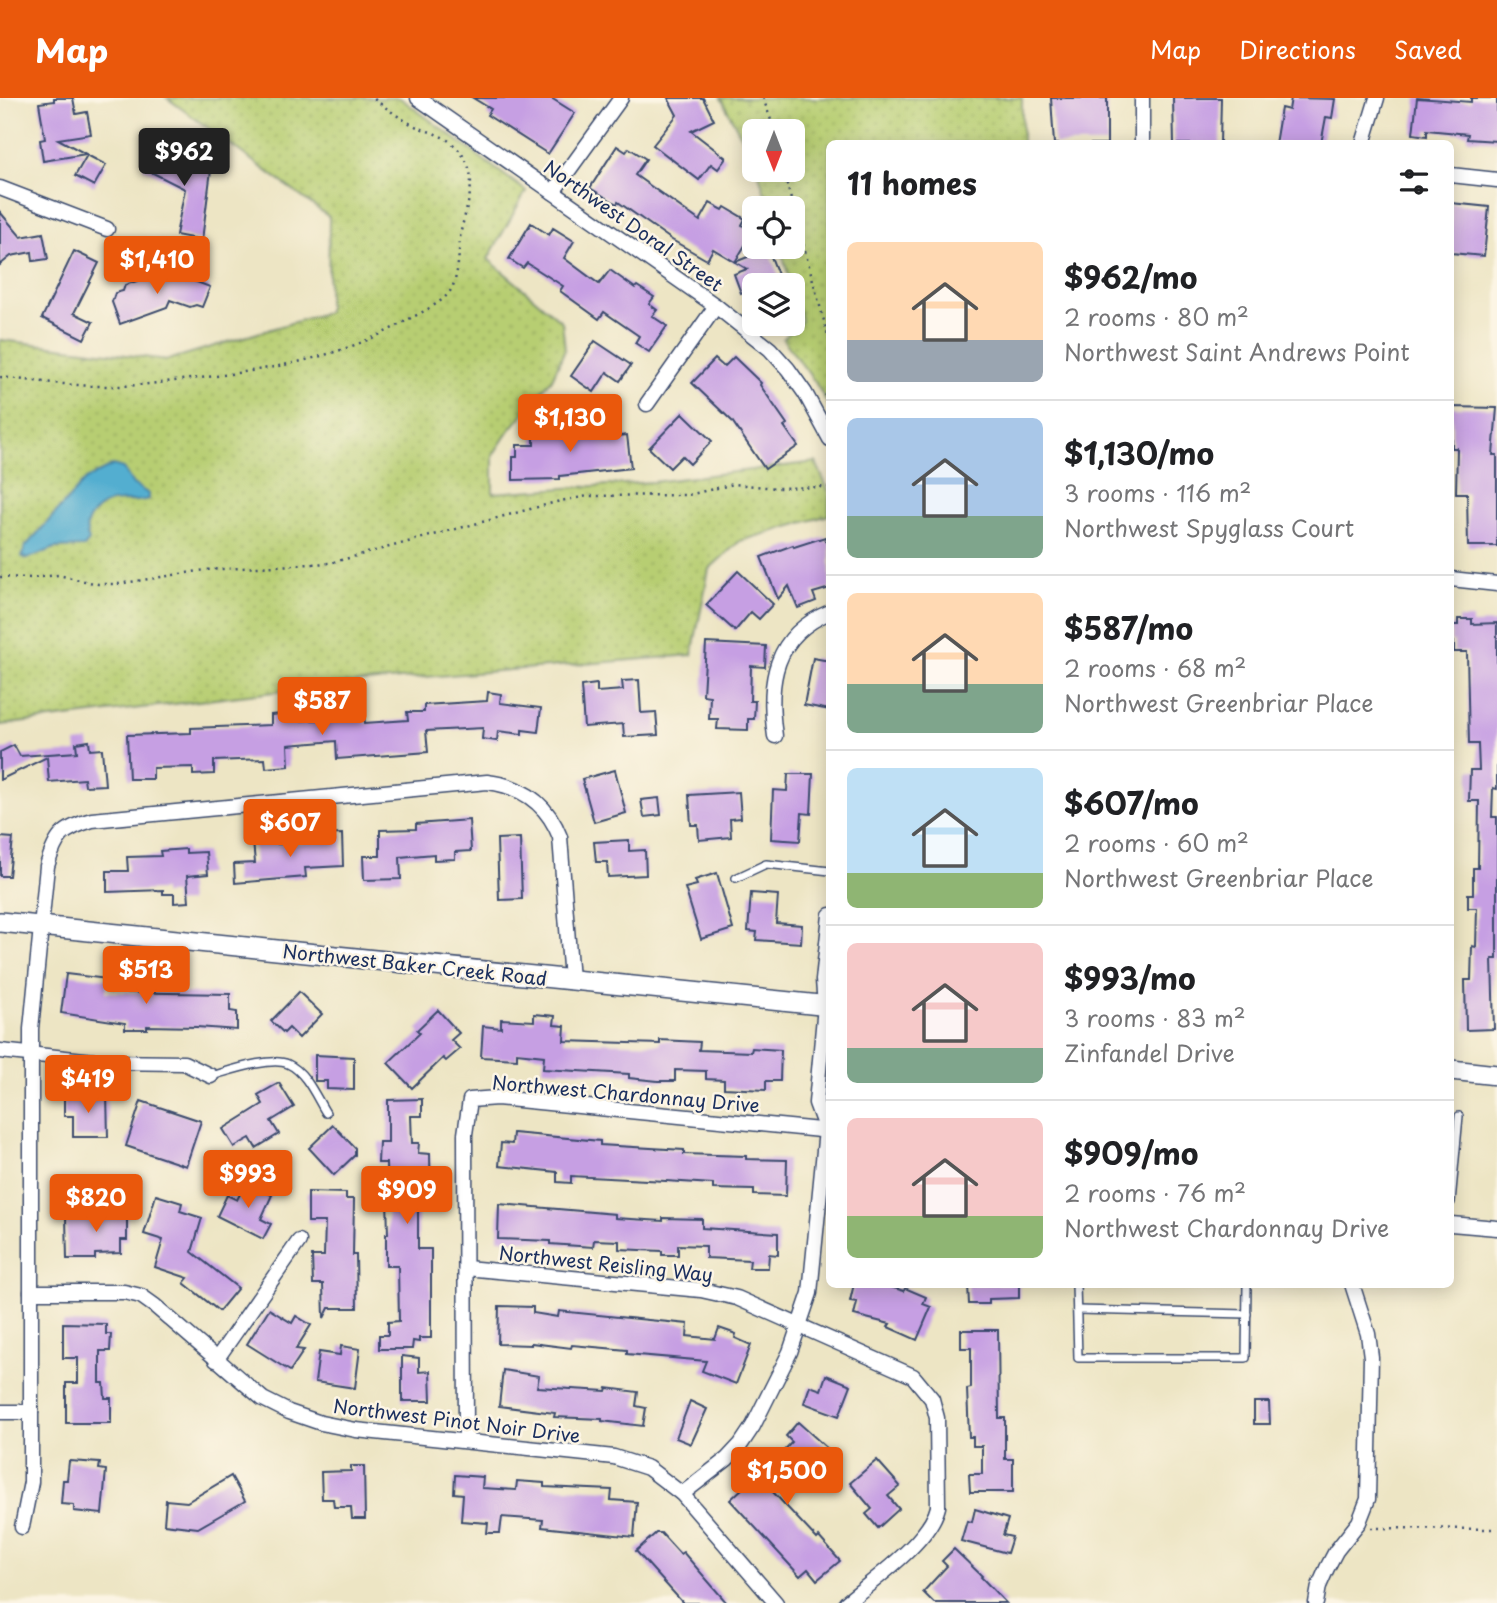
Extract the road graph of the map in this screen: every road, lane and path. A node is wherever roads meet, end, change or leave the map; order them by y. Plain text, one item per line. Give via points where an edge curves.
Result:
1 (373, 98) edge
2 (418, 98) edge
3 (621, 98) edge
4 (763, 98) edge
5 (1142, 98) edge
6 (1377, 98) edge
7 (771, 119) edge
8 (1142, 140) edge
9 (1364, 140) edge
10 (1454, 175) edge
11 (1497, 180) edge
12 (786, 182) edge
13 (0, 188) edge
14 (553, 192) junction
15 (107, 229) dead end
16 (716, 306) junction
17 (826, 328) edge
18 (0, 377) edge
19 (647, 404) dead end
20 (826, 432) edge
21 (826, 487) edge
22 (0, 577) edge
23 (1454, 579) edge
24 (1497, 584) edge
25 (826, 614) edge
26 (775, 736) dead end
27 (826, 871) edge
28 (736, 878) dead end
29 (0, 922) edge
30 (40, 926) junction
31 (826, 952) edge
32 (571, 980) junction
33 (826, 1000) edge
34 (826, 1006) edge
35 (826, 1015) edge
36 (0, 1051) edge
37 (31, 1054) junction
38 (1454, 1070) edge
39 (1497, 1075) edge
40 (211, 1076) joint
41 (326, 1113) dead end
42 (1459, 1116) dead end
43 (826, 1124) edge
44 (826, 1128) edge
45 (826, 1146) edge
46 (1454, 1170) edge
47 (1454, 1224) edge
48 (1497, 1228) edge
49 (299, 1241) dead end
50 (466, 1268) junction
51 (1076, 1288) edge
52 (1247, 1288) edge
53 (1353, 1288) edge
54 (32, 1292) junction
55 (1077, 1310) junction
56 (1247, 1314) junction
57 (800, 1326) junction
58 (216, 1360) junction
59 (0, 1412) edge
60 (31, 1412) junction
61 (466, 1441) junction
62 (682, 1494) junction
63 (1368, 1526) dead end
64 (22, 1527) dead end
65 (1497, 1529) edge
66 (776, 1603) edge
67 (846, 1603) edge
68 (1316, 1603) edge

1 - 18 path via 455,147 472,179 451,290 431,307 327,356 236,374 109,387
2 - 14 street, Northwest Doral Street
3 - 14 street
4 - 7 path
5 - 8 street
6 - 9 street
10 - 11 street
12 - 17 path
13 - 15 street
14 - 16 street, Northwest Doral Street
16 - 19 street
16 - 20 street, Northwest Doral Street via 788,369
21 - 22 path via 734,484 688,495 589,496 330,563 205,570 118,584 58,575
23 - 24 street
25 - 26 street via 800,628 783,648 775,672
27 - 28 lane via 766,864
29 - 30 main road, Northwest Baker Creek Road
30 - 32 main road, Northwest Baker Creek Road
30 - 32 street via 53,846 65,830 85,822 487,782 526,794 554,821 560,837
30 - 37 street
31 - 33 street
32 - 34 main road, Northwest Baker Creek Road
35 - 43 street via 816,1103
36 - 37 street
37 - 40 street via 118,1063 184,1063
37 - 54 street
38 - 39 main road
40 - 41 lane via 268,1062 287,1063 304,1078
42 - 46 lane
44 - 50 street, Northwest Chardonnay Drive via 497,1098 470,1100
45 - 57 street via 810,1293
47 - 48 street
49 - 58 street
50 - 57 street, Northwest Reisling Way via 701,1290 737,1298
50 - 61 street, Northwest Chardonnay Drive
51 - 55 lane
52 - 56 lane
53 - 68 street via 1371,1357 1368,1499 1359,1522 1327,1568
54 - 58 street, Northwest Pinot Noir Drive via 141,1296
54 - 60 street
55 - 56 lane
55 - 56 lane via 1078,1358 1246,1358
57 - 62 street via 741,1444
57 - 67 street, Northwest Reisling Way via 913,1376 932,1399 937,1418 936,1518 921,1538
58 - 61 street, Northwest Pinot Noir Drive via 263,1399 321,1423
59 - 60 street
60 - 64 street via 31,1482
61 - 62 street, Northwest Pinot Noir Drive via 614,1457 648,1468
62 - 66 street, Northwest Pinot Noir Drive
63 - 65 path

